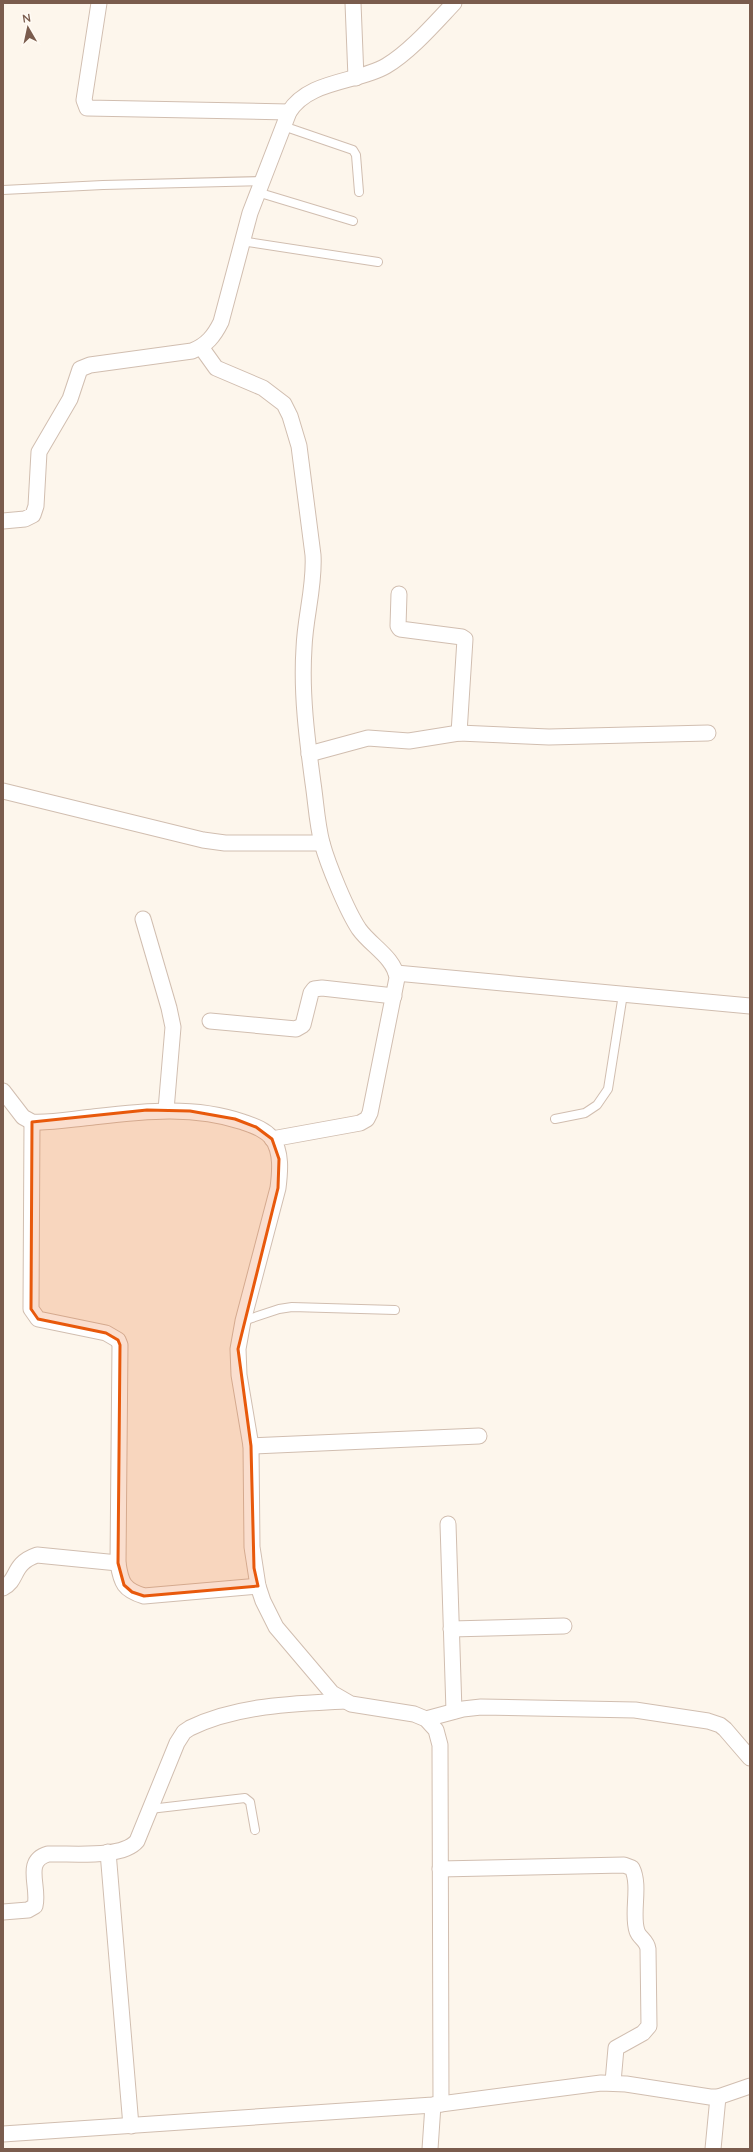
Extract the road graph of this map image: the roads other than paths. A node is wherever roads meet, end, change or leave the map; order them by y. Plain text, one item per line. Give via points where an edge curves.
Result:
1 (99, 3) edge
2 (353, 3) edge
3 (454, 3) edge
4 (356, 78) junction
5 (286, 119) junction
6 (259, 187) junction
7 (3, 190) edge
8 (359, 192) dead end
9 (353, 221) dead end
10 (241, 241) junction
11 (378, 262) dead end
12 (201, 347) junction
13 (3, 521) edge
14 (399, 594) dead end
15 (460, 733) junction
16 (708, 733) dead end
17 (309, 754) junction
18 (3, 791) edge
19 (322, 843) junction
20 (143, 919) dead end
21 (396, 973) junction
22 (623, 994) junction
23 (394, 996) junction
24 (750, 1006) edge
25 (210, 1021) dead end
26 (3, 1091) edge
27 (166, 1110) junction
28 (555, 1119) dead end
29 (32, 1122) junction
30 (272, 1139) junction
31 (395, 1310) dead end
32 (243, 1321) junction
33 (480, 1436) dead end
34 (251, 1446) junction
35 (448, 1524) dead end
36 (118, 1563) junction
37 (258, 1586) junction
38 (3, 1588) edge
39 (564, 1626) dead end
40 (451, 1629) junction
41 (344, 1701) junction
42 (454, 1711) junction
43 (426, 1719) junction
44 (750, 1758) edge
45 (150, 1809) junction
46 (255, 1830) dead end
47 (108, 1852) junction
48 (440, 1869) junction
49 (3, 1912) edge
50 (613, 2082) junction
51 (750, 2086) edge
52 (718, 2097) junction
53 (437, 2105) junction
54 (131, 2126) junction
55 (3, 2134) edge
56 (430, 2149) edge
57 (713, 2149) edge

1 - 5 street via 84,100 87,108
2 - 4 street
3 - 4 street via 400,56 375,72
4 - 5 street via 304,95 296,101
5 - 6 street
5 - 8 lane via 353,150 356,155
6 - 7 lane via 103,184
6 - 9 lane
6 - 10 street
10 - 11 lane
10 - 12 street via 221,322 209,341
12 - 13 street via 182,353 90,365 80,370 70,399 39,452 36,506 33,515 25,520
12 - 17 street via 216,368 274,395 284,404 295,430 313,563 304,648
14 - 15 street via 400,629 462,636 465,639
15 - 16 street via 549,737
15 - 17 street via 409,741 368,738
17 - 19 street
18 - 19 street via 202,840 225,843
19 - 21 street via 355,923 364,936 391,962
20 - 27 street via 173,1027
21 - 22 street
21 - 23 street
22 - 24 street
22 - 28 lane via 608,1089 597,1105 585,1113
23 - 25 street via 317,988 311,993 303,1025 296,1029
23 - 30 street via 367,1119 360,1123
26 - 29 street via 24,1117
27 - 29 street
27 - 30 street via 214,1114 235,1119 256,1126
29 - 36 street via 31,1309 38,1319 45,1322 113,1335 118,1340 122,1352
30 - 32 street via 279,1159 278,1188
31 - 32 lane via 292,1307
32 - 34 street via 238,1361
33 - 34 street
34 - 37 street via 252,1547
35 - 40 street
36 - 37 street via 124,1586 144,1596
36 - 38 street via 37,1555 26,1558 18,1566 12,1580
37 - 41 street via 268,1613 285,1639 332,1693
39 - 40 street
40 - 42 street
41 - 43 street via 414,1714
41 - 45 street via 258,1708 190,1728 177,1743
42 - 43 street
42 - 44 street via 481,1707 628,1710 708,1721 725,1729
43 - 48 street via 436,1730 440,1745
45 - 46 lane via 244,1798 250,1802
45 - 47 street via 133,1846 122,1851
47 - 49 street via 42,1856 37,1859 33,1869 35,1906 28,1910
47 - 54 street
48 - 50 street via 624,1865 632,1868 635,1877 637,1931 647,1942 648,1949 648,2026 643,2032 616,2048
48 - 53 street
50 - 52 street via 700,2097
50 - 53 street
51 - 52 street
52 - 57 street
53 - 54 street
53 - 56 street
54 - 55 street

